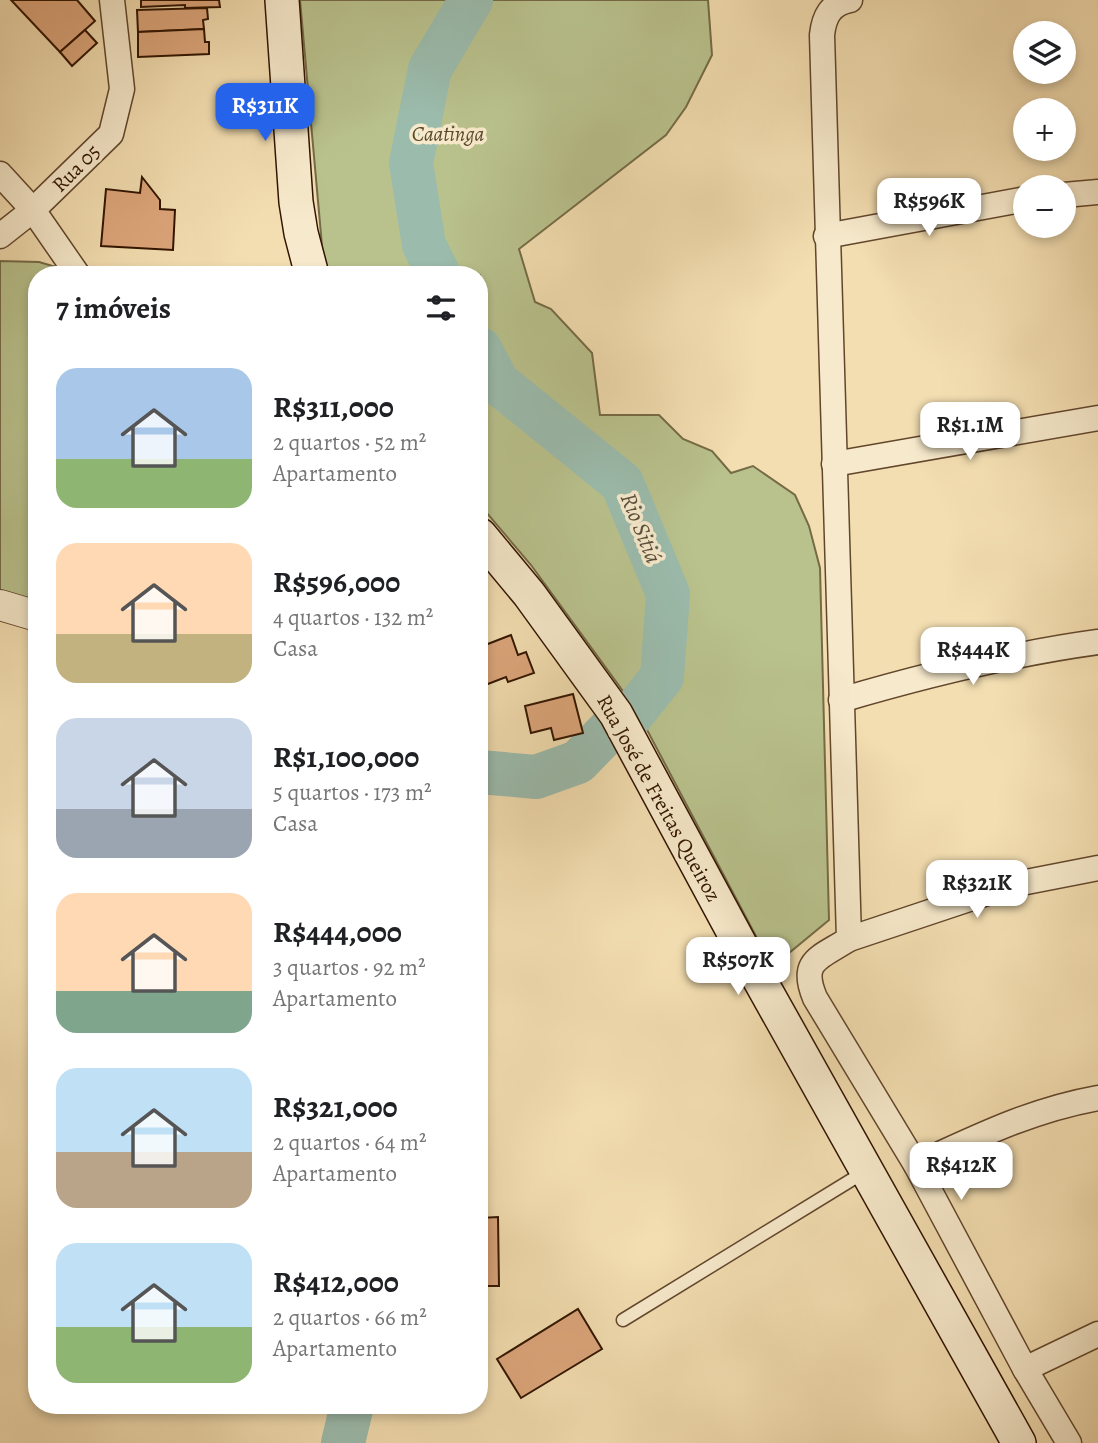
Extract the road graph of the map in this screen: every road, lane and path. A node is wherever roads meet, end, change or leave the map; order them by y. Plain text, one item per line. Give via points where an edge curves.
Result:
1 (112, 0) edge
2 (282, 0) edge
3 (850, 0) edge
4 (0, 174) edge
5 (1098, 192) edge
6 (1076, 194) edge
7 (1013, 201) edge
8 (33, 210) junction
9 (0, 236) edge
10 (827, 236) junction
11 (72, 266) edge
12 (310, 266) edge
13 (1098, 418) edge
14 (834, 464) junction
15 (488, 545) edge
16 (488, 576) edge
17 (529, 594) junction
18 (0, 605) edge
19 (28, 613) edge
20 (1098, 642) edge
21 (841, 700) junction
22 (1098, 868) edge
23 (849, 939) junction
24 (1098, 1098) edge
25 (916, 1165) junction
26 (866, 1171) junction
27 (623, 1320) dead end
28 (1098, 1334) edge
29 (1025, 1369) junction
30 (1019, 1443) edge
31 (1069, 1443) edge

1 - 8 street, Rua 05 via 122,89 111,134
2 - 12 main road via 296,202
3 - 10 street via 831,9 822,35
4 - 8 street
5 - 6 street
7 - 10 street
8 - 9 street, Rua 05
8 - 11 street
10 - 14 street
13 - 14 street
14 - 21 street
15 - 17 main road, Rua José de Freitas Queiroz
16 - 17 main road
17 - 26 main road, Rua José de Freitas Queiroz via 616,714
18 - 19 street
20 - 21 street via 947,669
21 - 23 street
22 - 23 street via 1011,885
23 - 25 street via 813,964 808,983
24 - 25 street via 1066,1103 1009,1122
25 - 29 street
26 - 27 lane
26 - 30 main road, Rua José de Freitas Queiroz
28 - 29 street
29 - 31 street

